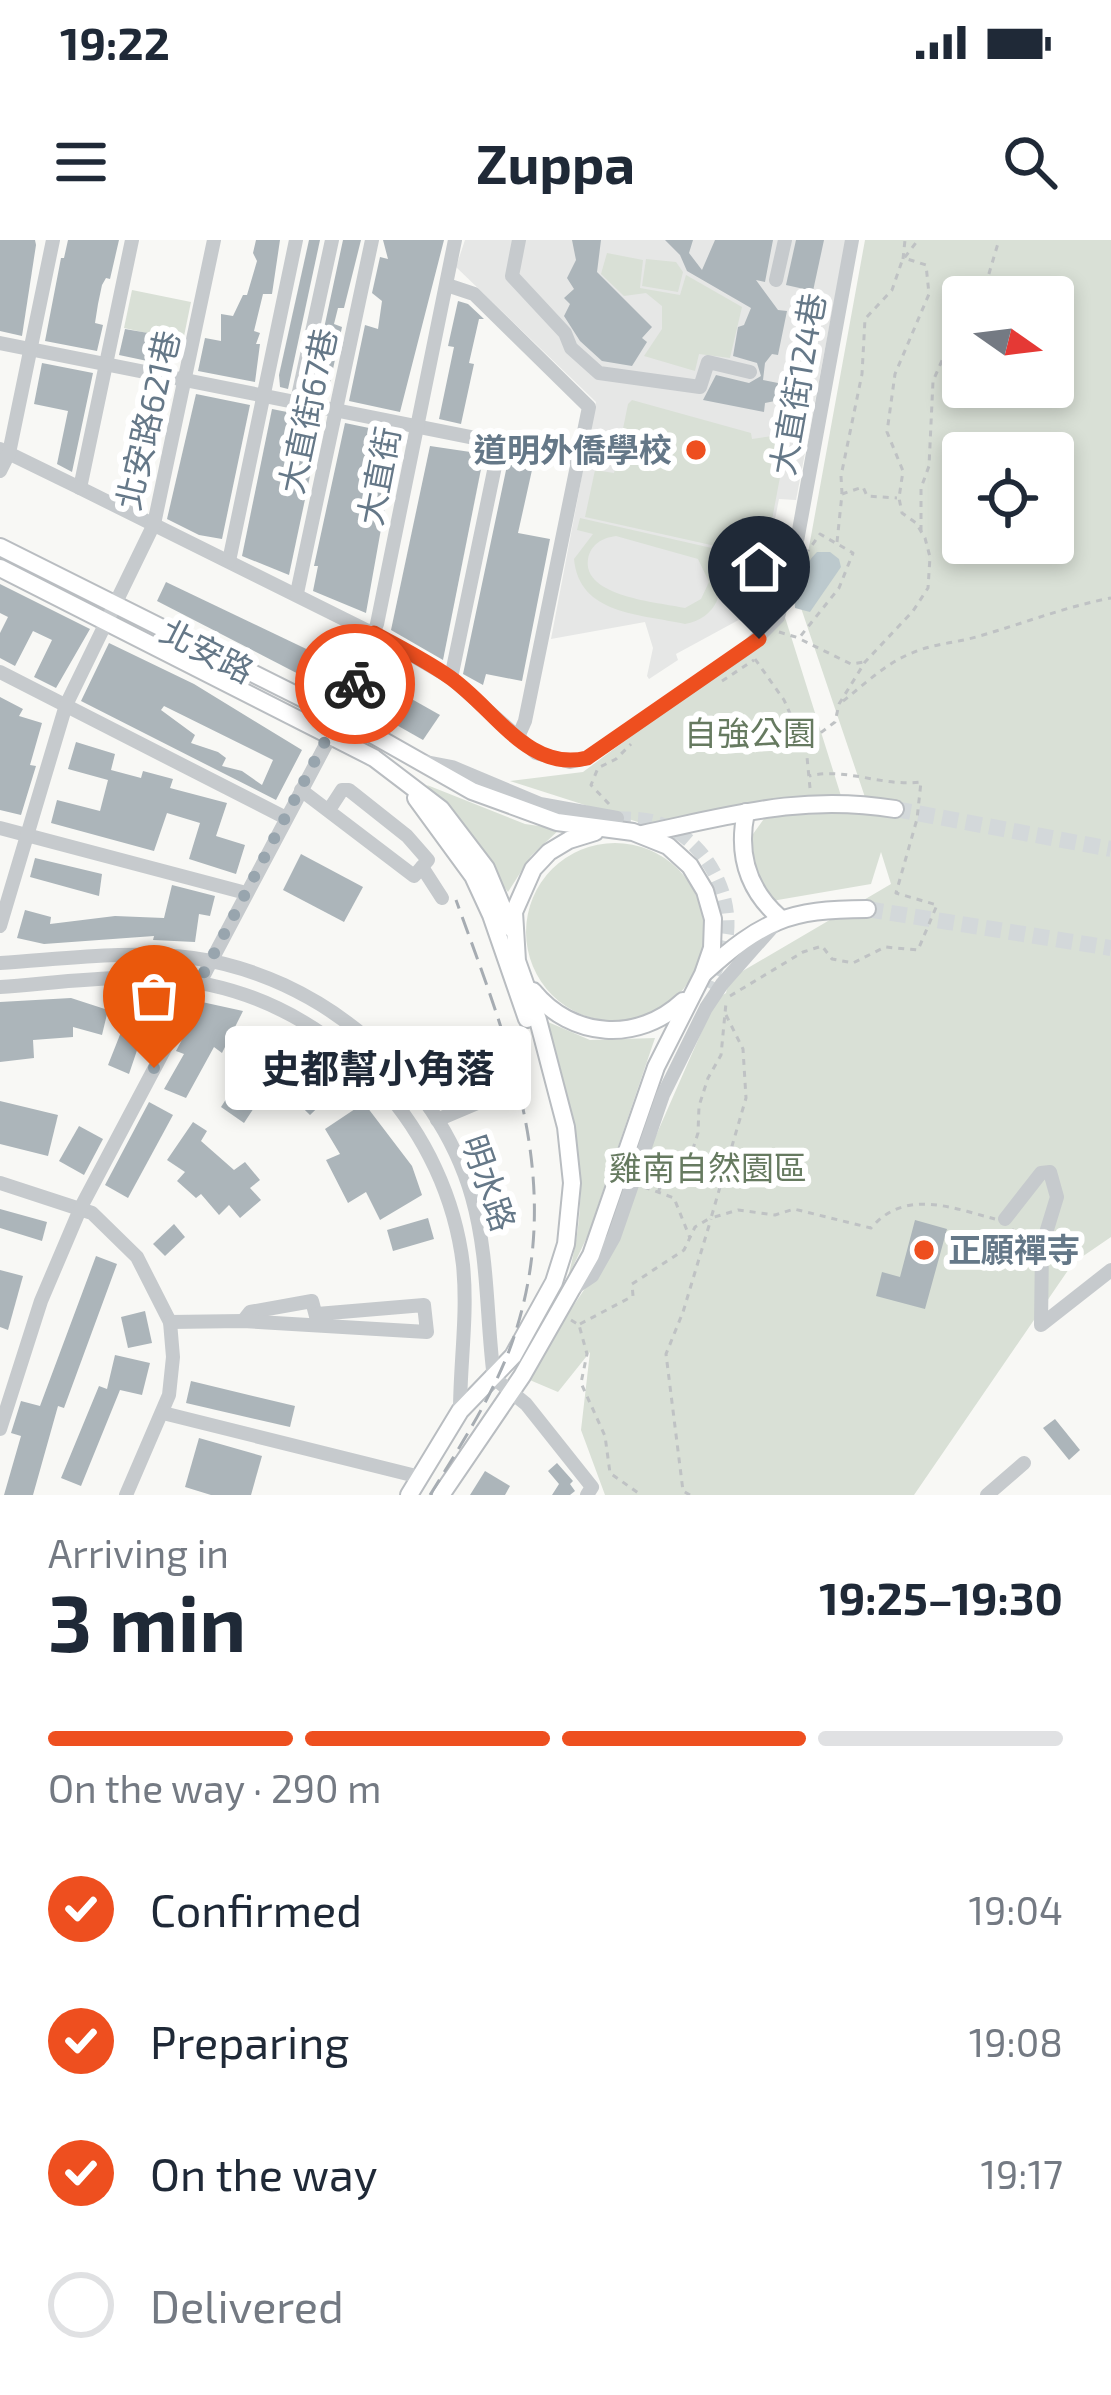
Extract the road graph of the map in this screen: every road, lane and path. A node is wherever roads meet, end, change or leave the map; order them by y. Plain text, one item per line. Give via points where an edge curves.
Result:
1 (53, 240) edge
2 (132, 240) edge
3 (214, 240) edge
4 (296, 240) edge
5 (332, 240) edge
6 (372, 240) edge
7 (455, 240) edge
8 (519, 240) edge
9 (785, 240) edge
10 (852, 240) edge
11 (905, 240) edge
12 (918, 240) edge
13 (999, 240) edge
14 (903, 260) junction
15 (988, 276) edge
16 (776, 280) dead end
17 (447, 285) junction
18 (0, 343) edge
19 (32, 350) junction
20 (942, 361) edge
21 (106, 363) junction
22 (750, 372) dead end
23 (185, 380) junction
24 (263, 395) junction
25 (297, 401) junction
26 (337, 409) junction
27 (417, 426) junction
28 (500, 442) junction
29 (5, 451) edge
30 (580, 459) junction
31 (0, 471) edge
32 (80, 488) junction
33 (842, 494) junction
34 (899, 498) junction
35 (154, 524) junction
36 (921, 531) junction
37 (837, 544) junction
38 (0, 548) edge
39 (795, 552) junction
40 (229, 561) junction
41 (0, 568) edge
42 (297, 593) junction
43 (1111, 598) edge
44 (111, 613) junction
45 (770, 627) junction
46 (374, 633) junction
47 (799, 638) junction
48 (751, 653) junction
49 (865, 662) junction
50 (0, 672) edge
51 (451, 678) junction
52 (715, 685) dead end
53 (839, 704) junction
54 (66, 705) junction
55 (335, 726) junction
56 (518, 737) junction
57 (635, 740) dead end
58 (808, 754) junction
59 (808, 776) junction
60 (405, 781) junction
61 (810, 788) dead end
62 (301, 790) junction
63 (895, 809) tunnel mouth
64 (329, 810) junction
65 (746, 812) junction
66 (613, 817) junction
67 (286, 818) junction
68 (0, 828) edge
69 (641, 834) junction
70 (26, 835) junction
71 (422, 867) junction
72 (246, 893) junction
73 (442, 898) dead end
74 (867, 909) tunnel mouth
75 (780, 918) junction
76 (0, 926) edge
77 (514, 934) junction
78 (210, 961) junction
79 (0, 963) edge
80 (705, 981) junction
81 (198, 983) junction
82 (528, 985) junction
83 (0, 987) edge
84 (688, 997) junction
85 (725, 1013) junction
86 (544, 1052) junction
87 (496, 1095) dead end
88 (663, 1095) junction
89 (437, 1120) junction
90 (0, 1183) edge
91 (81, 1207) junction
92 (711, 1217) junction
93 (1005, 1220) junction
94 (690, 1240) junction
95 (1029, 1261) dead end
96 (1111, 1270) edge
97 (577, 1286) junction
98 (561, 1315) junction
99 (317, 1320) junction
100 (243, 1321) junction
101 (170, 1322) junction
102 (579, 1325) junction
103 (494, 1378) junction
104 (511, 1392) junction
105 (460, 1411) junction
106 (164, 1413) junction
107 (0, 1429) edge
108 (1024, 1463) dead end
109 (420, 1477) junction
110 (126, 1495) edge
111 (409, 1495) edge
112 (441, 1495) edge
113 (587, 1495) edge
114 (641, 1495) edge
115 (690, 1495) edge
116 (987, 1495) edge

1 - 19 street
2 - 21 street
3 - 23 street, 北安路621巷
4 - 24 street
5 - 25 street
6 - 26 street, 大直街67巷
7 - 17 street, 大直街
8 - 22 street via 512,277 599,373 700,387 708,362
9 - 16 street
10 - 39 street, 大直街124巷
11 - 14 path
12 - 14 path
13 - 15 path
14 - 33 path via 892,290 865,319
14 - 34 path via 926,265 929,294 892,390 886,432 903,471
17 - 27 street, 大直街
17 - 30 street via 474,294 589,407
18 - 19 street
19 - 21 street
19 - 29 street
20 - 36 path via 933,381
21 - 23 street
21 - 32 street
23 - 24 street
23 - 35 street, 北安路621巷
24 - 25 street
24 - 40 street
25 - 26 street
26 - 27 street
26 - 42 street, 大直街67巷
27 - 28 street
27 - 46 street, 大直街
28 - 30 street
28 - 51 street
29 - 31 street
29 - 32 street, 大直街124巷
30 - 56 street
32 - 35 street, 大直街124巷
33 - 34 path via 862,487 867,496
33 - 37 path
34 - 36 path
35 - 40 street, 大直街124巷
35 - 44 street, 北安路621巷
36 - 49 path via 928,588
37 - 39 path via 820,534 806,554
37 - 47 path via 853,553 839,588
38 - 44 main road, 北安路
39 - 45 street, 大直街124巷
40 - 42 street, 大直街124巷
41 - 44 main road, 北安路
42 - 46 street, 大直街124巷
43 - 53 path via 914,652
44 - 54 street, 北安路621巷
44 - 55 main road, 北安路
45 - 47 path
45 - 48 street, 大直街124巷
46 - 51 street, 大直街124巷
46 - 55 street, 大直街
47 - 49 path via 851,664
48 - 52 path via 747,668
48 - 56 street, 大直街124巷 via 587,758 550,760
48 - 58 path
49 - 53 path
50 - 54 street
51 - 56 street, 大直街124巷
53 - 58 path via 835,722 814,737
54 - 67 street
54 - 70 street, 北安路621巷
55 - 60 main road, 北安路
55 - 62 street, 大直街
55 - 66 main road, 北安路 via 523,812 557,822
57 - 66 path via 598,768 591,785
58 - 59 path
59 - 61 path
59 - 85 path via 921,782 896,893 937,905 918,950 885,947 853,963 832,959 822,946 803,952 726,998
60 - 77 main road, 北安路 via 441,809 486,868
60 - 86 main road via 472,876
62 - 64 street
62 - 67 street, 大直街
63 - 65 main road via 813,801
64 - 71 street via 414,876
64 - 71 street via 349,790 428,855
65 - 69 main road
65 - 75 main road via 742,847 754,892
66 - 69 main road, 北安路
66 - 77 main road, 北安路 via 549,852 521,890
67 - 72 street, 大直街
68 - 70 street
69 - 80 main road, 北安路 via 668,846 705,891 712,934
70 - 72 street
70 - 76 street, 北安路621巷
71 - 73 street
72 - 78 street, 大直街
74 - 75 main road
75 - 80 main road via 741,940
75 - 88 street via 722,984
77 - 82 main road, 北安路
78 - 79 street, 明水路 via 138,954
78 - 81 street, 大直街
78 - 89 street, 明水路 via 301,993 340,1018 396,1066
80 - 84 main road, 北安路
80 - 88 street
81 - 83 street, 明水路 via 132,978
81 - 91 street, 大直街
81 - 105 street, 明水路 via 315,1029 393,1098 429,1153 463,1262
82 - 84 main road, 北安路 via 561,1017 605,1031 651,1024
82 - 86 main road, 北安路
84 - 97 main road, 北安路
85 - 92 path via 743,1049 746,1098
85 - 94 path via 721,1055 699,1106 689,1161 665,1173 658,1193 674,1198
86 - 103 main road, 北安路 via 566,1127 570,1222 554,1282
87 - 89 street
88 - 97 street via 614,1237
89 - 103 street, 明水路 via 481,1232
90 - 91 street
91 - 101 street via 137,1257
91 - 107 street, 大直街
92 - 93 path via 794,1209 871,1228 896,1209 934,1201
92 - 94 path
92 - 115 path via 666,1354 683,1490
93 - 95 path
93 - 96 street via 1050,1172 1057,1197 1042,1246 1041,1325
94 - 102 path via 632,1285 633,1296
97 - 98 main road, 北安路
98 - 102 path
98 - 104 main road, 北安路
99 - 99 street via 427,1332 424,1305
99 - 100 street
99 - 100 street via 312,1300 250,1312
100 - 101 street
101 - 106 street
102 - 114 path via 587,1354 581,1383 605,1436 610,1473
103 - 104 street
103 - 105 main road, 北安路
104 - 112 main road, 北安路
104 - 113 street via 592,1487
105 - 109 main road, 北安路
106 - 109 street
106 - 110 street
108 - 116 street
109 - 111 main road, 北安路

